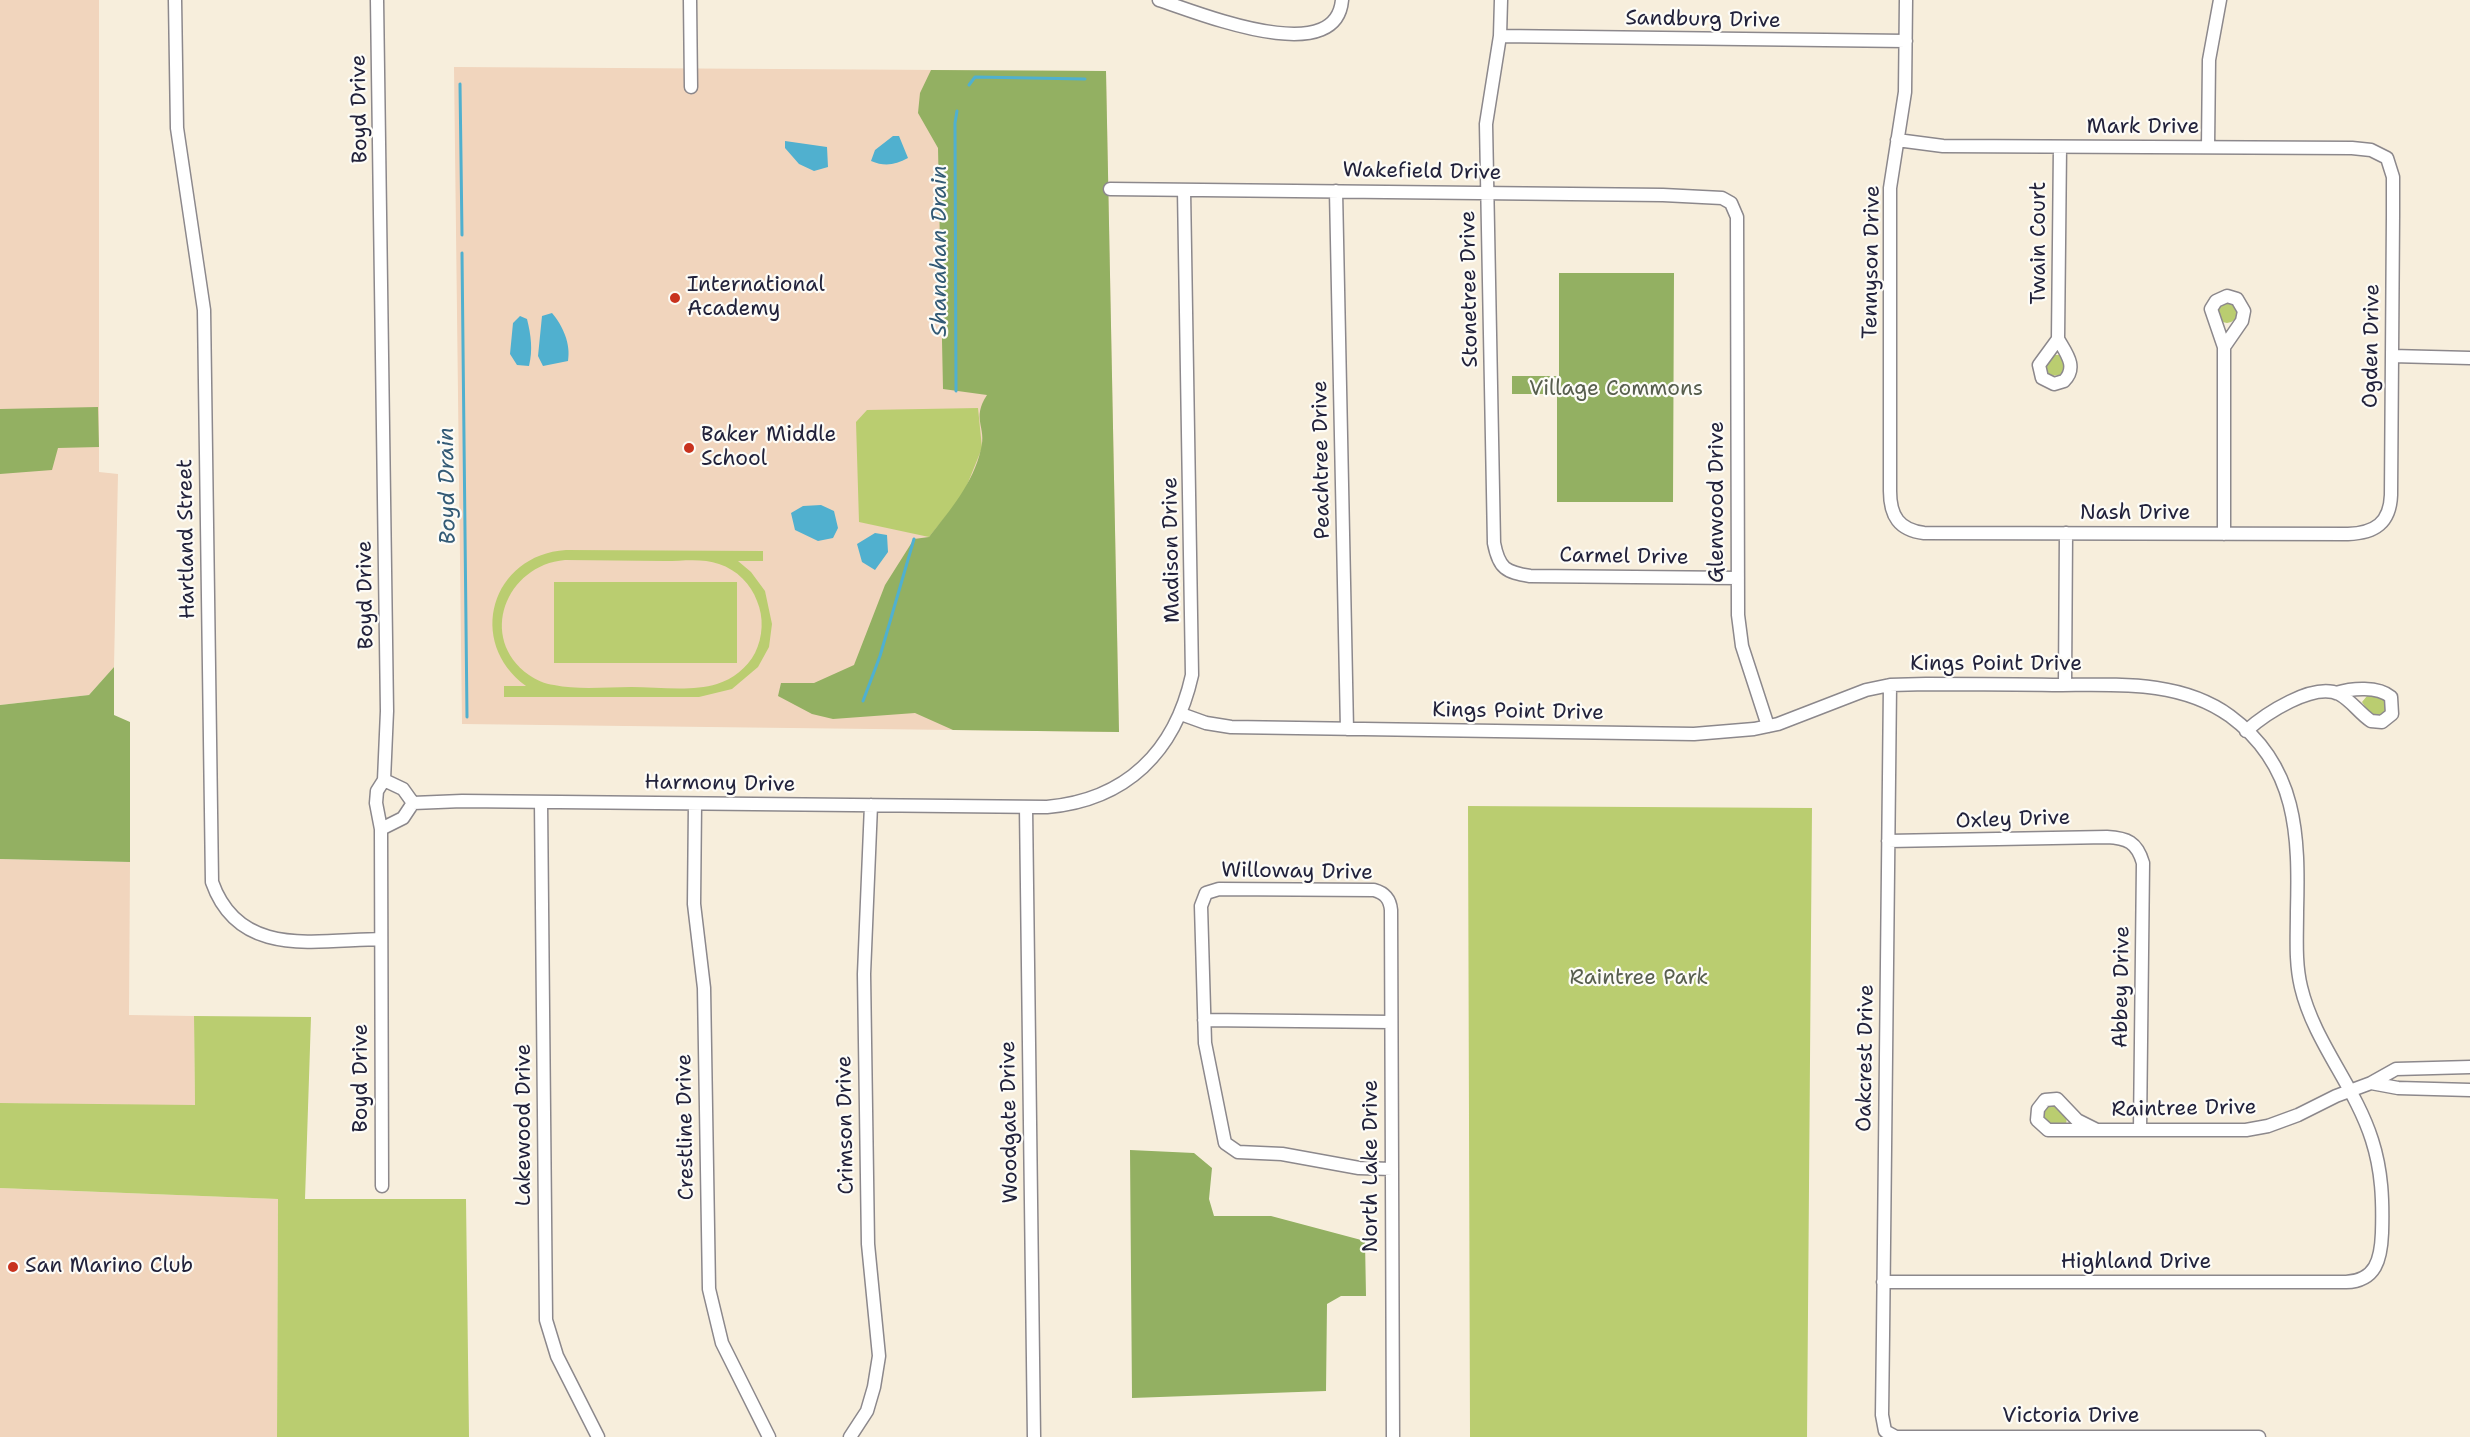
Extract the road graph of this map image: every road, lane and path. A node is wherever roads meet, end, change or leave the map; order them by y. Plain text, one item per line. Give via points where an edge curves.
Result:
1 (175, 0) edge
2 (378, 0) edge
3 (690, 0) edge
4 (1159, 0) edge
5 (1342, 0) edge
6 (1501, 0) edge
7 (1906, 0) edge
8 (2220, 0) edge
9 (1175, 2) edge
10 (1500, 36) junction
11 (1906, 41) junction
12 (691, 87) dead end
13 (1897, 140) junction
14 (2060, 147) junction
15 (2208, 147) junction
16 (2387, 158) joint
17 (1110, 189) dead end
18 (1184, 190) junction
19 (1336, 191) junction
20 (1487, 192) junction
21 (1731, 202) joint
22 (2058, 339) dead end
23 (2224, 347) dead end
24 (2392, 356) junction
25 (2470, 358) edge
26 (1898, 524) joint
27 (2373, 530) joint
28 (2066, 532) junction
29 (2224, 534) junction
30 (1511, 573) joint
31 (1738, 578) junction
32 (2065, 685) junction
33 (1890, 686) junction
34 (2336, 693) dead end
35 (1181, 714) junction
36 (1768, 726) junction
37 (1347, 729) junction
38 (2246, 731) junction
39 (384, 780) junction
40 (541, 802) junction
41 (413, 803) junction
42 (695, 804) junction
43 (871, 805) junction
44 (1026, 807) junction
45 (381, 829) junction
46 (1888, 841) junction
47 (2136, 845) joint
48 (1386, 896) joint
49 (381, 939) junction
50 (1204, 1020) junction
51 (1391, 1022) junction
52 (2470, 1067) edge
53 (2371, 1083) junction
54 (2470, 1090) edge
55 (2349, 1091) junction
56 (2097, 1130) junction
57 (2140, 1130) junction
58 (1392, 1169) junction
59 (382, 1186) dead end
60 (2379, 1260) joint
61 (1883, 1282) junction
62 (1885, 1431) joint
63 (598, 1437) edge
64 (769, 1437) edge
65 (850, 1437) edge
66 (1034, 1437) edge
67 (1393, 1437) edge
68 (2060, 1437) edge
69 (2246, 1437) edge
70 (2259, 1437) edge

1 - 49 street, Hartland Street via 177,128 204,310 212,882 231,917 266,938
2 - 39 street, Boyd Drive via 387,711
3 - 12 street
4 - 9 street
5 - 9 street via 1336,22 1313,32 1271,32 1233,24
6 - 10 street, Stonetree Drive
7 - 11 street, Tennyson Drive
8 - 15 street via 2209,60
10 - 11 street, Sandburg Drive
10 - 20 street, Stonetree Drive via 1486,112
11 - 13 street, Tennyson Drive via 1905,92
13 - 14 street, Mark Drive via 1925,145
13 - 26 street, Tennyson Drive via 1890,188 1890,491 1892,513
14 - 15 street, Mark Drive
14 - 22 street, Twain Court
15 - 16 street, Mark Drive via 2363,148
16 - 24 street, Ogden Drive via 2393,177
17 - 18 street, Wakefield Drive
18 - 19 street, Wakefield Drive
18 - 35 street, Madison Drive via 1193,651 1192,675
19 - 20 street, Wakefield Drive
19 - 37 street, Peachtree Drive
20 - 21 street, Wakefield Drive via 1710,197
20 - 30 street, Stonetree Drive via 1494,543 1497,557
21 - 31 street, Glenwood Drive via 1737,217
23 - 29 street
24 - 25 street
24 - 27 street, Ogden Drive via 2391,505 2385,521
26 - 28 street, Nash Drive via 1924,533
27 - 29 street, Nash Drive via 2348,534
28 - 29 street, Nash Drive
28 - 32 street
30 - 31 street, Carmel Drive
31 - 36 street, Glenwood Drive via 1742,646
32 - 33 street, Kings Point Drive
32 - 38 street, Kings Point Drive via 2146,686 2180,692 2216,708
33 - 36 street, Kings Point Drive via 1852,695
33 - 46 street, Oakcrest Drive
34 - 38 street via 2316,694 2284,704
35 - 37 street, Kings Point Drive via 1223,726
35 - 44 street, Madison Drive via 1153,758 1110,791 1070,804
36 - 37 street, Kings Point Drive via 1694,734
38 - 55 street, Kings Point Drive via 2270,758 2290,800 2298,841 2296,955 2301,985 2310,1014
39 - 41 street via 403,789
39 - 45 street, Boyd Drive via 376,803
40 - 41 street, Harmony Drive
40 - 42 street, Harmony Drive
40 - 63 street, Lakewood Drive via 546,1320 557,1356
41 - 45 street via 403,818
42 - 43 street, Harmony Drive
42 - 64 street, Crestline Drive via 694,904 704,988 709,1289 722,1343
43 - 44 street, Harmony Drive
43 - 65 street, Crimson Drive via 864,986 868,1244 879,1356 867,1411
44 - 66 street, Woodgate Drive
45 - 49 street, Boyd Drive
46 - 47 street, Oxley Drive via 2106,837 2126,839
46 - 61 street, Oakcrest Drive
47 - 57 street, Abbey Drive via 2143,863
48 - 50 street, Willoway Drive via 1374,890 1219,889 1206,893 1201,906
48 - 51 street, North Lake Drive via 1391,910
49 - 59 street, Boyd Drive
50 - 51 street
50 - 58 street via 1226,1143 1238,1152
51 - 58 street, North Lake Drive
52 - 53 street, Raintree Drive via 2396,1069
53 - 54 street, Raintree Drive via 2398,1088
53 - 55 street, Raintree Drive
55 - 57 street, Raintree Drive via 2298,1115 2255,1129
55 - 60 street, Kings Point Drive via 2372,1138 2380,1173
56 - 56 street, Raintree Drive via 2048,1131 2037,1120 2038,1109 2045,1100 2057,1100 2078,1120
56 - 57 street, Raintree Drive
58 - 67 street, North Lake Drive
60 - 61 street, Highland Drive via 2368,1277 2354,1282
61 - 62 street, Oakcrest Drive
62 - 68 street, Victoria Drive via 1896,1437
68 - 69 street, Victoria Drive
69 - 70 street, Victoria Drive

